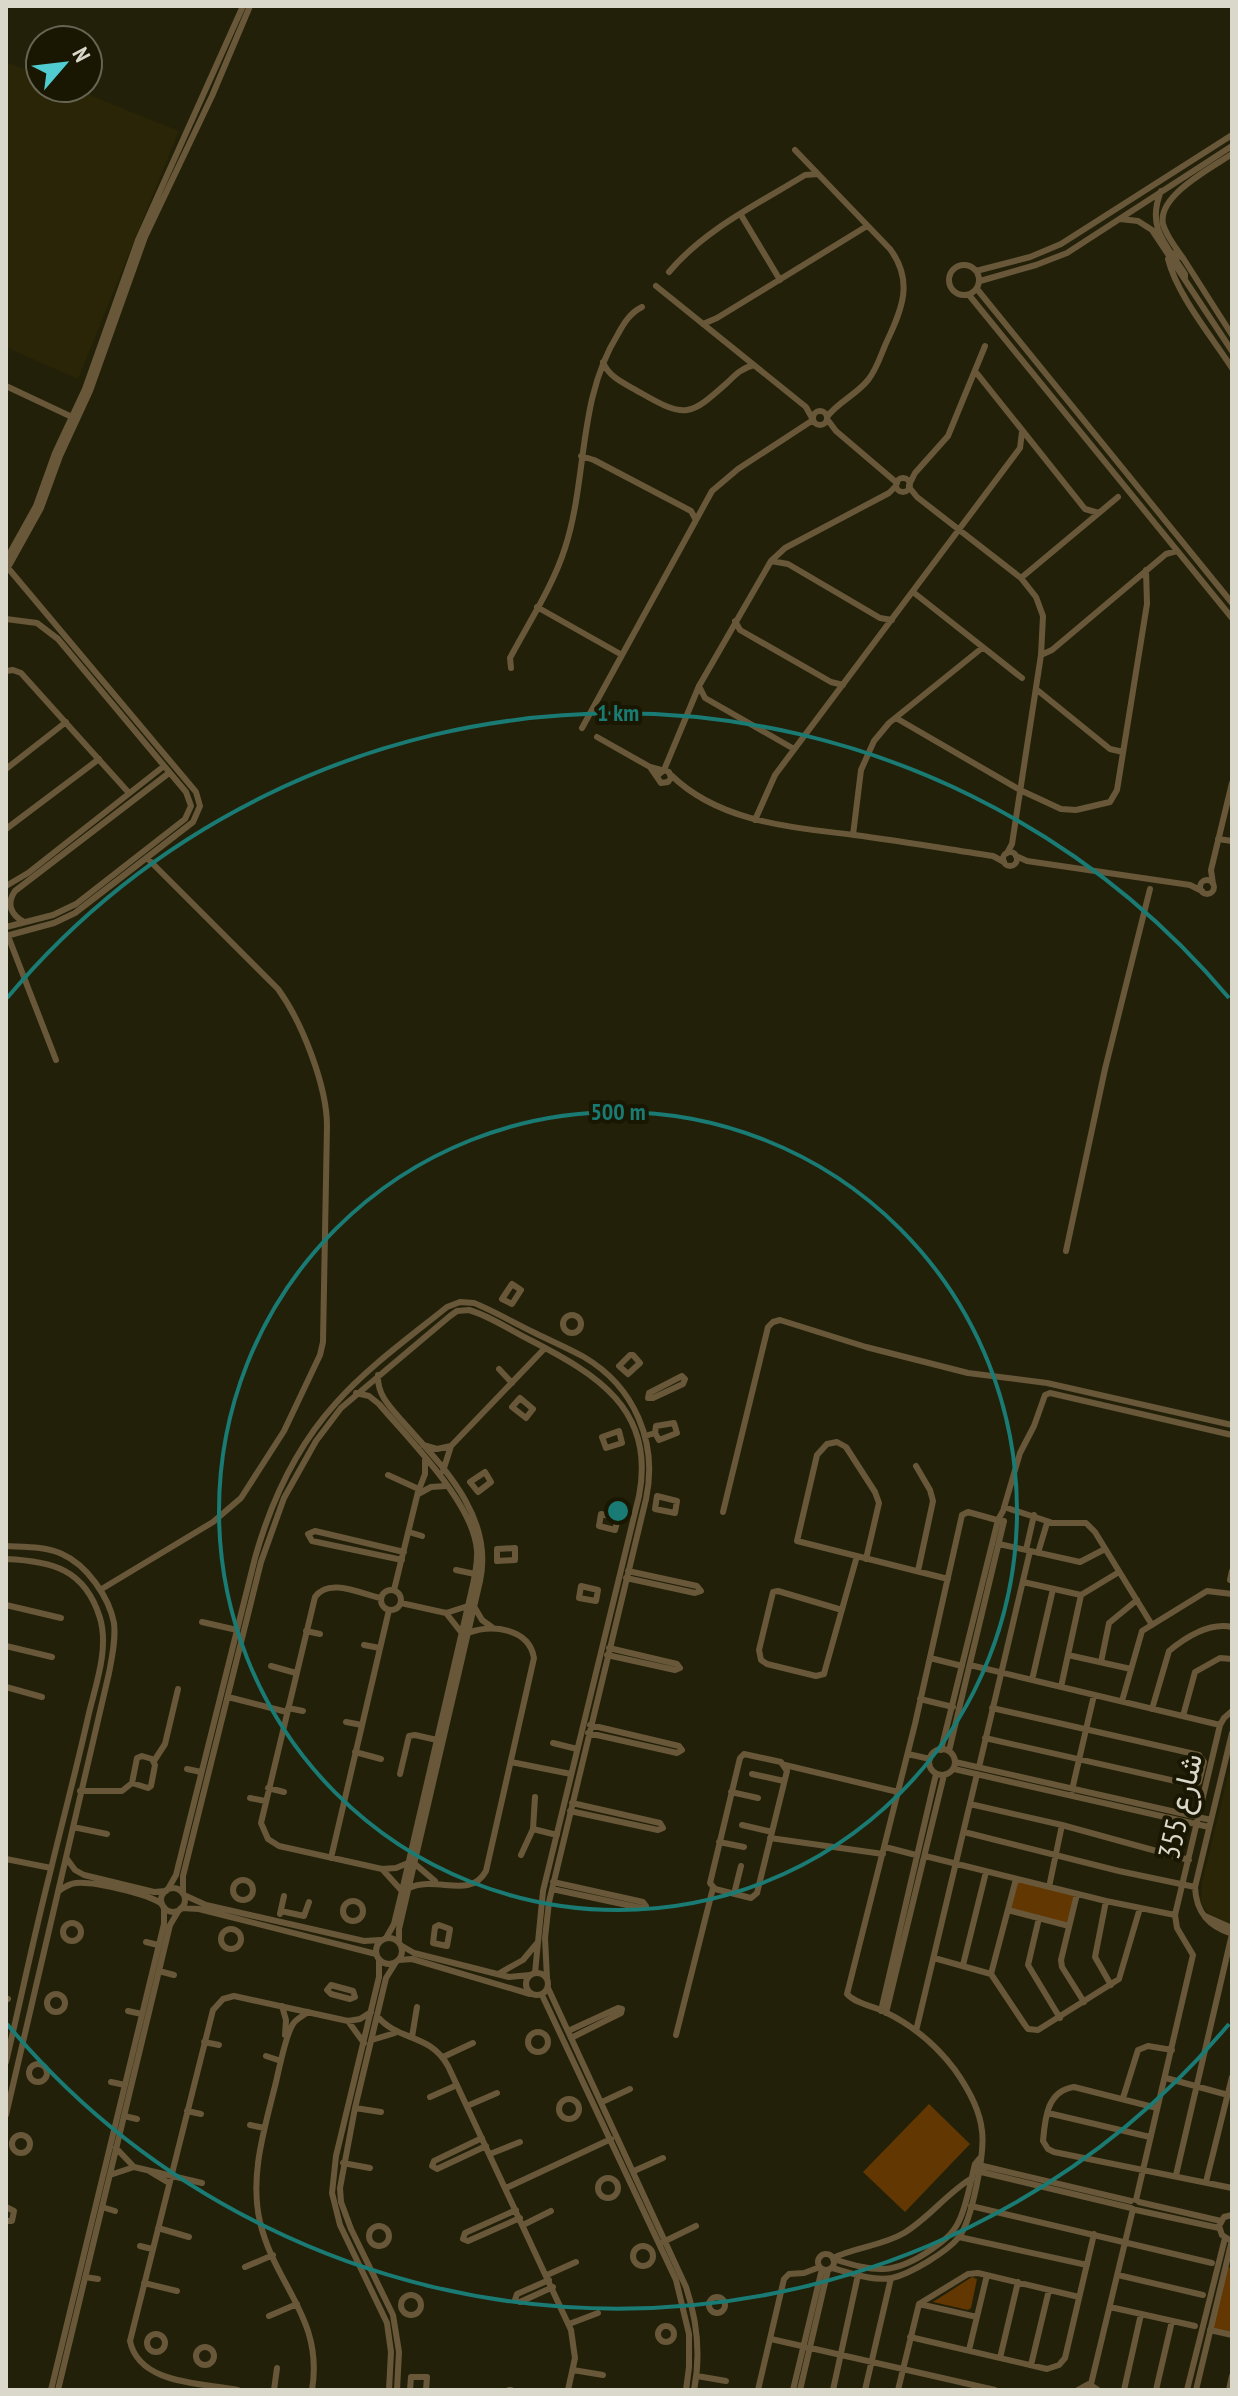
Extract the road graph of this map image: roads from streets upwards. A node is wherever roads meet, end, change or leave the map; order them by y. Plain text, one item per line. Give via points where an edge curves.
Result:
1 (243, 6) edge
2 (250, 6) edge
3 (1232, 135) edge
4 (1232, 146) edge
5 (795, 150) dead end
6 (1232, 154) edge
7 (807, 162) junction
8 (818, 174) junction
9 (805, 175) junction
10 (1161, 191) junction
11 (1148, 213) junction
12 (741, 215) junction
13 (1119, 219) junction
14 (1141, 222) junction
15 (867, 226) junction
16 (1078, 234) junction
17 (1084, 242) junction
18 (1170, 254) junction
19 (1183, 258) junction
20 (133, 262) junction
21 (976, 271) junction
22 (669, 272) dead end
23 (780, 280) junction
24 (980, 281) junction
25 (656, 286) dead end
26 (977, 289) junction
27 (969, 295) junction
28 (642, 307) dead end
29 (717, 318) junction
30 (703, 324) junction
31 (712, 331) junction
32 (1232, 335) edge
33 (985, 346) dead end
34 (1232, 351) edge
35 (743, 356) junction
36 (603, 361) junction
37 (754, 365) junction
38 (1232, 368) edge
39 (741, 370) junction
40 (975, 371) junction
41 (611, 376) junction
42 (596, 380) junction
43 (984, 384) junction
44 (6, 386) edge
45 (969, 387) junction
46 (806, 407) junction
47 (824, 414) junction
48 (72, 417) junction
49 (816, 422) junction
50 (836, 431) junction
51 (1022, 432) junction
52 (1034, 447) junction
53 (1020, 448) junction
54 (581, 456) junction
55 (902, 485) junction
56 (1118, 497) dead end
57 (1085, 509) junction
58 (701, 510) junction
59 (691, 511) junction
60 (1099, 513) junction
61 (696, 520) junction
62 (1086, 523) junction
63 (961, 531) junction
64 (1169, 542) junction
65 (785, 548) junction
66 (1177, 551) junction
67 (1166, 554) junction
68 (7, 556) edge
69 (771, 561) junction
70 (788, 564) junction
71 (7, 570) edge
72 (1146, 570) junction
73 (1021, 578) junction
74 (1130, 582) junction
75 (913, 592) junction
76 (1148, 592) junction
77 (1232, 603) edge
78 (537, 607) junction
79 (880, 618) junction
80 (1232, 618) edge
81 (6, 619) edge
82 (892, 620) junction
83 (735, 621) junction
84 (886, 629) junction
85 (740, 630) junction
86 (729, 632) junction
87 (1043, 637) junction
88 (1061, 641) junction
89 (982, 648) junction
90 (622, 655) junction
91 (1041, 655) junction
92 (511, 668) dead end
93 (6, 671) edge
94 (1022, 678) dead end
95 (831, 682) junction
96 (843, 685) junction
97 (699, 686) junction
98 (837, 693) junction
99 (1038, 697) junction
100 (705, 698) junction
101 (692, 701) junction
102 (896, 718) junction
103 (66, 722) junction
104 (582, 728) dead end
105 (597, 737) dead end
106 (794, 749) junction
107 (1123, 752) junction
108 (99, 759) junction
109 (164, 766) junction
110 (6, 769) edge
111 (169, 773) junction
112 (664, 773) junction
113 (1232, 783) edge
114 (679, 784) junction
115 (1020, 790) junction
116 (129, 793) junction
117 (755, 820) junction
118 (6, 829) edge
119 (853, 835) junction
120 (1218, 839) junction
121 (1232, 841) edge
122 (1009, 856) junction
123 (147, 858) junction
124 (1027, 861) junction
125 (1211, 870) junction
126 (1204, 881) junction
127 (1213, 884) junction
128 (1190, 885) junction
129 (6, 886) edge
130 (1150, 889) dead end
131 (1202, 891) junction
132 (24, 922) junction
133 (6, 927) edge
134 (7, 936) edge
135 (56, 1060) dead end
136 (1066, 1251) dead end
137 (507, 1302) dead end
138 (499, 1315) junction
139 (568, 1332) dead end
140 (561, 1346) junction
141 (545, 1348) junction
142 (499, 1369) dead end
143 (623, 1371) dead end
144 (378, 1375) junction
145 (614, 1381) junction
146 (512, 1383) junction
147 (1051, 1384) junction
148 (504, 1392) junction
149 (356, 1393) junction
150 (1050, 1393) junction
151 (648, 1398) junction
152 (382, 1402) junction
153 (516, 1402) dead end
154 (629, 1405) junction
155 (1232, 1425) edge
156 (636, 1432) junction
157 (655, 1433) dead end
158 (1232, 1435) edge
159 (645, 1436) junction
160 (621, 1437) dead end
161 (423, 1445) junction
162 (451, 1446) junction
163 (425, 1460) junction
164 (916, 1466) dead end
165 (443, 1471) junction
166 (388, 1475) dead end
167 (446, 1486) junction
168 (474, 1488) dead end
169 (420, 1492) junction
170 (463, 1497) junction
171 (646, 1499) junction
172 (655, 1501) dead end
173 (1004, 1509) junction
174 (723, 1512) dead end
175 (1034, 1515) junction
176 (1001, 1521) junction
177 (1050, 1522) junction
178 (617, 1525) dead end
179 (631, 1528) junction
180 (409, 1532) junction
181 (422, 1536) dead end
182 (999, 1544) junction
183 (6, 1546) edge
184 (1105, 1549) junction
185 (1031, 1552) junction
186 (483, 1554) junction
187 (497, 1554) dead end
188 (403, 1556) junction
189 (857, 1556) junction
190 (6, 1559) edge
191 (866, 1559) junction
192 (456, 1570) dead end
193 (918, 1571) junction
194 (1232, 1571) edge
195 (1119, 1572) junction
196 (475, 1574) junction
197 (627, 1574) junction
198 (948, 1579) junction
199 (1230, 1580) dead end
200 (1023, 1582) junction
201 (669, 1584) dead end
202 (1053, 1589) junction
203 (100, 1590) junction
204 (394, 1590) junction
205 (1232, 1594) edge
206 (1081, 1595) junction
207 (597, 1597) dead end
208 (381, 1598) junction
209 (613, 1600) junction
210 (1137, 1600) junction
211 (401, 1603) junction
212 (6, 1605) edge
213 (471, 1607) junction
214 (389, 1610) junction
215 (842, 1610) junction
216 (446, 1613) junction
217 (245, 1614) junction
218 (61, 1618) dead end
219 (202, 1622) dead end
220 (1152, 1625) junction
221 (1232, 1627) edge
222 (493, 1628) junction
223 (237, 1630) junction
224 (306, 1631) junction
225 (465, 1633) junction
226 (320, 1634) dead end
227 (364, 1645) dead end
228 (6, 1646) edge
229 (380, 1648) junction
230 (460, 1652) junction
231 (608, 1652) junction
232 (1068, 1655) junction
233 (52, 1657) dead end
234 (930, 1658) junction
235 (1232, 1659) edge
236 (652, 1662) dead end
237 (1101, 1662) junction
238 (271, 1666) dead end
239 (966, 1666) junction
240 (1131, 1669) junction
241 (1000, 1672) junction
242 (296, 1673) junction
243 (1032, 1680) junction
244 (6, 1687) edge
245 (1061, 1687) junction
246 (178, 1689) dead end
247 (1094, 1695) junction
248 (42, 1697) dead end
249 (228, 1697) junction
250 (592, 1699) junction
251 (920, 1699) junction
252 (1122, 1701) junction
253 (953, 1707) junction
254 (992, 1708) junction
255 (1152, 1709) junction
256 (288, 1710) junction
257 (303, 1711) dead end
258 (1232, 1711) edge
259 (1183, 1716) junction
260 (346, 1722) dead end
261 (362, 1725) junction
262 (1220, 1725) junction
263 (589, 1729) junction
264 (1086, 1730) junction
265 (1232, 1733) edge
266 (985, 1738) junction
267 (437, 1740) junction
268 (216, 1743) junction
269 (553, 1743) dead end
270 (655, 1744) dead end
271 (226, 1745) dead end
272 (577, 1749) junction
273 (945, 1750) junction
274 (355, 1752) junction
275 (908, 1754) junction
276 (381, 1759) dead end
277 (930, 1759) junction
278 (1079, 1760) junction
279 (154, 1761) junction
280 (511, 1762) junction
281 (785, 1765) junction
282 (954, 1765) junction
283 (187, 1769) dead end
284 (978, 1771) junction
285 (201, 1772) junction
286 (400, 1774) dead end
287 (571, 1774) junction
288 (752, 1774) dead end
289 (940, 1774) junction
290 (784, 1781) junction
291 (132, 1783) junction
292 (268, 1788) junction
293 (1072, 1790) junction
294 (80, 1791) junction
295 (284, 1792) dead end
296 (731, 1792) junction
297 (898, 1792) junction
298 (535, 1797) dead end
299 (250, 1798) dead end
300 (758, 1798) dead end
301 (265, 1801) junction
302 (970, 1804) junction
303 (571, 1807) junction
304 (197, 1820) junction
305 (1198, 1821) junction
306 (206, 1822) dead end
307 (639, 1822) dead end
308 (1210, 1824) junction
309 (742, 1825) dead end
310 (1062, 1825) junction
311 (73, 1827) junction
312 (533, 1829) junction
313 (964, 1832) junction
314 (107, 1834) dead end
315 (557, 1835) junction
316 (771, 1835) junction
317 (719, 1842) junction
318 (744, 1847) dead end
319 (884, 1851) junction
320 (521, 1855) dead end
321 (920, 1856) junction
322 (1056, 1856) junction
323 (66, 1858) junction
324 (331, 1858) junction
325 (6, 1859) edge
326 (1189, 1860) junction
327 (412, 1864) junction
328 (956, 1865) junction
329 (741, 1866) dead end
330 (51, 1868) junction
331 (382, 1869) junction
332 (986, 1872) junction
333 (1016, 1879) junction
334 (552, 1880) junction
335 (438, 1882) junction
336 (1183, 1885) junction
337 (1049, 1887) junction
338 (1195, 1887) junction
339 (713, 1888) junction
340 (405, 1889) junction
341 (167, 1890) junction
342 (59, 1891) junction
343 (184, 1894) junction
344 (734, 1894) junction
345 (1077, 1894) junction
346 (284, 1896) dead end
347 (241, 1900) dead end
348 (623, 1901) dead end
349 (1106, 1901) junction
350 (309, 1902) dead end
351 (163, 1906) junction
352 (1140, 1908) junction
353 (180, 1909) junction
354 (1008, 1910) junction
355 (281, 1911) junction
356 (238, 1915) junction
357 (1175, 1915) junction
358 (1039, 1918) junction
359 (350, 1920) dead end
360 (279, 1921) junction
361 (397, 1922) junction
362 (167, 1925) junction
363 (1069, 1926) junction
364 (50, 1927) junction
365 (64, 1929) dead end
366 (233, 1930) dead end
367 (1232, 1932) edge
368 (383, 1939) junction
369 (344, 1940) junction
370 (146, 1942) dead end
371 (538, 1942) junction
372 (400, 1944) junction
373 (158, 1945) junction
374 (439, 1945) dead end
375 (339, 1952) dead end
376 (1230, 1954) edge
377 (378, 1956) junction
378 (436, 1958) junction
379 (934, 1958) junction
380 (398, 1961) junction
381 (963, 1965) junction
382 (159, 1971) junction
383 (497, 1974) junction
384 (533, 1974) junction
385 (991, 1974) junction
386 (174, 1975) dead end
387 (383, 1977) junction
388 (547, 1978) junction
389 (1111, 1985) junction
390 (548, 1988) junction
391 (530, 1994) junction
392 (355, 1995) dead end
393 (542, 1995) junction
394 (33, 1998) junction
395 (374, 2000) junction
396 (47, 2001) dead end
397 (1084, 2002) junction
398 (282, 2006) junction
399 (417, 2007) dead end
400 (128, 2011) dead end
401 (308, 2012) junction
402 (884, 2012) junction
403 (142, 2014) junction
404 (374, 2014) junction
405 (607, 2016) dead end
406 (1060, 2018) junction
407 (348, 2021) junction
408 (916, 2031) junction
409 (560, 2032) junction
410 (395, 2033) junction
411 (570, 2034) junction
412 (676, 2035) dead end
413 (412, 2037) junction
414 (547, 2038) dead end
415 (204, 2042) junction
416 (286, 2042) junction
417 (368, 2042) junction
418 (142, 2043) junction
419 (473, 2043) dead end
420 (219, 2045) dead end
421 (153, 2046) dead end
422 (1172, 2050) junction
423 (266, 2056) dead end
424 (443, 2057) junction
425 (281, 2061) junction
426 (6, 2062) edge
427 (133, 2064) junction
428 (17, 2069) junction
429 (29, 2071) dead end
430 (1232, 2077) edge
431 (1166, 2078) junction
432 (111, 2082) dead end
433 (125, 2085) junction
434 (457, 2085) junction
435 (1197, 2087) junction
436 (630, 2089) dead end
437 (497, 2093) dead end
438 (1228, 2095) junction
439 (430, 2097) dead end
440 (593, 2098) junction
441 (1123, 2098) junction
442 (602, 2102) junction
443 (579, 2105) dead end
444 (467, 2106) junction
445 (355, 2108) junction
446 (1157, 2108) junction
447 (187, 2111) junction
448 (381, 2112) dead end
449 (1048, 2113) junction
450 (201, 2114) dead end
451 (6, 2115) edge
452 (124, 2116) junction
453 (137, 2119) dead end
454 (250, 2125) dead end
455 (264, 2128) junction
456 (1150, 2137) junction
457 (482, 2138) junction
458 (611, 2139) junction
459 (520, 2142) dead end
460 (486, 2146) junction
461 (116, 2148) junction
462 (449, 2154) junction
463 (490, 2154) junction
464 (663, 2158) dead end
465 (452, 2162) junction
466 (343, 2163) junction
467 (134, 2167) junction
468 (370, 2168) dead end
469 (976, 2168) junction
470 (1143, 2168) junction
471 (149, 2171) junction
472 (634, 2171) junction
473 (110, 2175) junction
474 (172, 2175) junction
475 (1176, 2175) junction
476 (629, 2179) junction
477 (1206, 2182) junction
478 (169, 2183) junction
479 (202, 2183) dead end
480 (618, 2185) dead end
481 (506, 2188) junction
482 (1232, 2188) edge
483 (1134, 2205) junction
484 (971, 2206) junction
485 (6, 2207) edge
486 (102, 2207) junction
487 (516, 2210) junction
488 (115, 2211) dead end
489 (551, 2211) dead end
490 (1232, 2214) edge
491 (6, 2221) edge
492 (522, 2221) junction
493 (1220, 2224) junction
494 (696, 2226) dead end
495 (479, 2227) junction
496 (158, 2228) junction
497 (1094, 2234) junction
498 (482, 2235) junction
499 (189, 2237) dead end
500 (959, 2237) junction
501 (1230, 2239) edge
502 (371, 2241) dead end
503 (1126, 2241) junction
504 (662, 2244) junction
505 (140, 2246) dead end
506 (360, 2246) junction
507 (88, 2249) junction
508 (152, 2249) junction
509 (652, 2252) dead end
510 (273, 2255) junction
511 (833, 2258) junction
512 (576, 2262) dead end
513 (1212, 2263) dead end
514 (369, 2265) junction
515 (1087, 2265) junction
516 (245, 2267) dead end
517 (1229, 2267) edge
518 (826, 2268) junction
519 (361, 2269) junction
520 (858, 2275) junction
521 (987, 2275) junction
522 (1118, 2275) junction
523 (85, 2277) junction
524 (891, 2278) junction
525 (98, 2279) dead end
526 (550, 2281) junction
527 (1018, 2282) junction
528 (144, 2283) junction
529 (1049, 2290) junction
530 (177, 2291) dead end
531 (1203, 2295) dead end
532 (1079, 2297) junction
533 (297, 2304) junction
534 (919, 2304) junction
535 (402, 2307) dead end
536 (709, 2307) dead end
537 (1110, 2307) junction
538 (693, 2310) junction
539 (391, 2311) junction
540 (598, 2313) dead end
541 (1141, 2314) junction
542 (269, 2316) dead end
543 (977, 2317) junction
544 (1172, 2321) junction
545 (569, 2324) junction
546 (1195, 2326) dead end
547 (122, 2327) dead end
548 (1210, 2330) junction
549 (689, 2332) junction
550 (131, 2333) junction
551 (674, 2334) dead end
552 (1232, 2335) edge
553 (910, 2337) junction
554 (771, 2339) junction
555 (147, 2341) dead end
556 (807, 2346) junction
557 (969, 2350) junction
558 (842, 2354) junction
559 (1000, 2358) junction
560 (872, 2361) junction
561 (203, 2365) dead end
562 (1031, 2365) junction
563 (277, 2368) dead end
564 (903, 2368) junction
565 (573, 2370) junction
566 (603, 2375) dead end
567 (697, 2376) junction
568 (1232, 2376) edge
569 (398, 2380) junction
570 (410, 2381) junction
571 (726, 2381) dead end
572 (200, 2383) junction
573 (1091, 2384) junction
574 (51, 2390) edge
575 (58, 2390) edge
576 (238, 2390) edge
577 (274, 2390) edge
578 (312, 2390) edge
579 (389, 2390) edge
580 (397, 2390) edge
581 (410, 2390) edge
582 (426, 2390) edge
583 (568, 2390) edge
584 (686, 2390) edge
585 (694, 2390) edge
586 (758, 2390) edge
587 (793, 2390) edge
588 (800, 2390) edge
589 (833, 2390) edge
590 (865, 2390) edge
591 (898, 2390) edge
592 (995, 2390) edge
593 (1078, 2390) edge
594 (1098, 2390) edge
595 (1124, 2390) edge
596 (1156, 2390) edge
597 (1187, 2390) edge
598 (1196, 2390) edge
599 (1229, 2390) edge

1 - 20 street
2 - 20 street
3 - 16 street
4 - 10 street
5 - 7 street
6 - 19 street via 1166,205 1163,226
7 - 8 street
7 - 9 street
8 - 9 street
8 - 15 street
9 - 12 street
10 - 11 street
10 - 13 street
11 - 14 street
11 - 18 street
12 - 22 street via 699,241
12 - 23 street
13 - 14 street
13 - 17 street
14 - 18 street
15 - 23 street
15 - 47 street via 899,264 904,300 872,374
16 - 17 street
16 - 21 street via 1041,253
17 - 24 street via 1047,262
18 - 19 street
18 - 34 street
18 - 38 street via 1173,273
19 - 32 street
20 - 48 street
20 - 71 street via 85,403 35,521
21 - 24 street
21 - 27 street via 962,265 950,275 953,291
23 - 29 street
24 - 26 street
25 - 30 street
26 - 27 street
26 - 77 street
27 - 64 street
28 - 36 street via 629,317
29 - 30 street
29 - 31 street
30 - 31 street
31 - 35 street
33 - 40 street
35 - 37 street
35 - 39 street
36 - 41 street
36 - 42 street
37 - 39 street
37 - 46 street
39 - 41 street via 701,406 686,411 665,407
40 - 43 street
40 - 45 street
41 - 42 street
42 - 54 street
43 - 45 street
43 - 51 street
44 - 48 street
45 - 55 street via 945,440
46 - 47 street
46 - 49 street
47 - 49 street
47 - 49 street
47 - 50 street
48 - 68 street via 30,519
49 - 50 street
49 - 58 street via 723,481
50 - 55 street
51 - 52 street
51 - 53 street
52 - 53 street
52 - 57 street
53 - 63 street
54 - 59 street
54 - 78 street via 565,548
55 - 63 street
55 - 65 street
56 - 60 street
57 - 60 street
57 - 62 street
58 - 59 street
58 - 61 street
59 - 61 street
60 - 62 street
61 - 90 street
62 - 73 street
63 - 73 street
63 - 75 street
64 - 66 street
64 - 67 street
65 - 69 street
65 - 70 street
66 - 67 street
66 - 80 street
67 - 72 street
69 - 70 street
69 - 83 street
70 - 79 street
71 - 123 street via 198,795 195,820
72 - 74 street
72 - 76 street
73 - 87 street via 1038,601
74 - 76 street
74 - 88 street
75 - 82 street
75 - 89 street
76 - 107 street
78 - 90 street
78 - 92 street via 510,658
79 - 82 street
79 - 84 street
81 - 109 street via 32,622 54,635
82 - 84 street
83 - 85 street
83 - 86 street
84 - 96 street
85 - 86 street
85 - 95 street
86 - 97 street
87 - 88 street
87 - 91 street
88 - 91 street
89 - 94 street
89 - 102 street
90 - 104 street
91 - 99 street
93 - 103 street via 21,673
95 - 96 street
95 - 98 street
96 - 98 street
97 - 100 street
97 - 101 street
98 - 106 street
99 - 107 street via 1110,749
99 - 115 street
100 - 101 street
100 - 106 street
101 - 112 street
102 - 115 street
102 - 119 street via 866,755
103 - 108 street
103 - 110 street
105 - 112 street
106 - 117 street
107 - 115 street via 1116,794 1104,805 1065,810
108 - 116 street
108 - 118 street
109 - 111 street
109 - 116 street
111 - 132 street via 15,891 11,909
111 - 132 street via 190,799 185,819 76,904
112 - 114 street
112 - 114 street via 661,783
113 - 120 street
114 - 117 street
115 - 122 street
116 - 129 street
117 - 119 street
119 - 122 street
120 - 121 street
120 - 125 street
122 - 124 street
122 - 124 street via 1008,865
123 - 134 street via 75,913
123 - 203 street via 278,989 318,1073 327,1126 323,1342 291,1417 241,1498 213,1522
124 - 128 street
125 - 126 street
125 - 127 street
126 - 127 street
126 - 128 street
126 - 131 street
127 - 131 street via 1211,892
128 - 131 street
130 - 136 street
132 - 133 street
134 - 135 street
137 - 138 street
138 - 140 street
138 - 217 street via 474,1303 450,1305 329,1410 278,1491 260,1540
139 - 140 street
140 - 145 street
141 - 144 street via 461,1310
141 - 146 street
141 - 154 street
142 - 146 street
143 - 145 street
144 - 149 street
144 - 152 street
145 - 154 street
146 - 148 street
147 - 150 street
147 - 155 street
147 - 174 street via 968,1373 773,1322
148 - 153 street
148 - 162 street
149 - 152 street
149 - 217 street via 324,1430 284,1498
150 - 158 street
150 - 173 street via 1043,1398 1020,1453
151 - 151 street via 683,1384 685,1379 679,1377
151 - 154 street
152 - 161 street
152 - 163 street
154 - 156 street
154 - 159 street
156 - 160 street
156 - 179 street via 641,1478
157 - 159 street
159 - 171 street via 650,1467
161 - 162 street
161 - 165 street
162 - 165 street
163 - 167 street
163 - 169 street
164 - 193 street via 933,1501
165 - 170 street
166 - 169 street
167 - 169 street
167 - 196 street via 472,1527
168 - 170 street
169 - 180 street
170 - 186 street via 477,1524
171 - 172 street
171 - 197 street
173 - 175 street
173 - 176 street
175 - 177 street
175 - 185 street
176 - 182 street
176 - 198 street via 962,1515
176 - 239 street
177 - 184 street via 1086,1523
177 - 185 street
178 - 179 street
179 - 209 street
180 - 181 street
180 - 188 street
182 - 185 street
182 - 239 street
183 - 203 street via 61,1554
184 - 185 street via 1080,1562
184 - 195 street
185 - 200 street
186 - 187 street
186 - 213 street
188 - 188 street via 315,1531 308,1534 312,1541
188 - 204 street
189 - 191 street
189 - 191 street via 797,1541 817,1455 832,1442 846,1447 878,1499
189 - 215 street
190 - 330 street via 34,1560 75,1576 101,1622 99,1671
191 - 193 street
192 - 196 street
193 - 198 street
194 - 199 street
195 - 206 street
195 - 210 street
196 - 213 street
197 - 201 street
197 - 231 street
198 - 234 street
200 - 202 street
200 - 241 street
202 - 206 street
202 - 243 street
203 - 294 street via 114,1624 113,1654
204 - 208 street
204 - 211 street
205 - 220 street via 1207,1591
206 - 232 street
207 - 209 street
208 - 214 street
208 - 224 street via 325,1587 315,1597
209 - 250 street
210 - 220 street
210 - 237 street via 1109,1623
211 - 214 street
211 - 216 street
212 - 218 street
213 - 216 street
213 - 222 street
213 - 225 street
214 - 229 street
215 - 215 street via 773,1592 761,1660 821,1676
216 - 225 street
217 - 223 street
217 - 249 street
219 - 223 street
220 - 240 street via 1141,1633
221 - 255 street via 1209,1627 1172,1649
222 - 225 street
222 - 280 street via 521,1636 534,1654
223 - 285 street
224 - 226 street
224 - 242 street
225 - 230 street
227 - 229 street
228 - 233 street
229 - 261 street
230 - 267 street
230 - 327 street
231 - 236 street
231 - 250 street
232 - 237 street
232 - 245 street
234 - 239 street
234 - 251 street
235 - 259 street via 1217,1659 1195,1672
237 - 240 street
238 - 242 street
239 - 241 street
239 - 253 street
239 - 273 street
240 - 252 street
241 - 243 street
241 - 254 street
242 - 256 street
243 - 245 street
244 - 248 street
245 - 247 street
246 - 279 street via 165,1744
247 - 252 street
247 - 264 street
249 - 256 street
249 - 268 street
250 - 263 street
250 - 272 street
251 - 253 street
251 - 275 street
252 - 255 street
253 - 273 street
254 - 264 street
254 - 266 street
255 - 259 street
256 - 257 street
256 - 292 street
258 - 262 street, شارع 355
259 - 262 street
260 - 261 street
261 - 274 street
262 - 305 street, شارع 355
263 - 270 street
263 - 303 street
264 - 278 street
264 - 278 street via 1199,1755 1204,1762 1199,1782 1193,1785
265 - 308 street
266 - 278 street
266 - 284 street
267 - 286 street via 409,1736
267 - 327 street
268 - 271 street
268 - 304 street
269 - 272 street
272 - 287 street
273 - 277 street
273 - 282 street
274 - 276 street
274 - 324 street
275 - 277 street
275 - 297 street
277 - 289 street via 931,1768
278 - 293 street
279 - 291 street via 137,1758
279 - 291 street via 150,1787
280 - 287 street
280 - 335 street via 484,1875 469,1886
281 - 290 street
281 - 296 street via 744,1754
281 - 297 street
282 - 284 street
282 - 289 street
283 - 285 street
284 - 293 street
284 - 302 street
284 - 305 street
285 - 341 street via 175,1879
287 - 315 street
288 - 290 street
289 - 321 street
290 - 316 street
291 - 294 street via 122,1791
292 - 295 street
292 - 301 street
293 - 305 street
294 - 311 street
296 - 300 street
296 - 317 street
297 - 319 street
298 - 312 street
299 - 301 street
301 - 324 street via 261,1827 271,1842
302 - 310 street
302 - 313 street
303 - 307 street
303 - 334 street
304 - 306 street
304 - 343 street via 183,1876
305 - 308 street
305 - 326 street, شارع 355
308 - 338 street
309 - 316 street
310 - 322 street
310 - 326 street
311 - 314 street
311 - 323 street
312 - 315 street
312 - 320 street
313 - 322 street
313 - 328 street
315 - 334 street
316 - 319 street
316 - 344 street via 756,1895
317 - 318 street
317 - 339 street
319 - 321 street
319 - 402 street via 847,1994
321 - 328 street
321 - 402 street
322 - 336 street
322 - 337 street
323 - 341 street via 84,1875 154,1892
323 - 342 street
324 - 331 street
325 - 330 street
326 - 336 street, شارع 355
327 - 331 street
327 - 335 street
327 - 340 street
328 - 332 street
328 - 379 street
329 - 344 street
330 - 426 street
331 - 340 street
332 - 333 street
332 - 381 street
333 - 337 street
333 - 354 street
334 - 348 street
334 - 371 street via 541,1904
334 - 388 street via 545,1929
335 - 340 street
336 - 338 street
336 - 357 street, شارع 355
337 - 345 street
338 - 367 street via 1205,1916
339 - 344 street
339 - 412 street
340 - 361 street
341 - 343 street via 176,1888
341 - 351 street
342 - 351 street via 84,1883 152,1898
342 - 364 street
343 - 353 street
343 - 356 street
345 - 349 street
345 - 363 street
346 - 355 street
347 - 356 street
349 - 352 street
349 - 389 street via 1095,1957
350 - 355 street via 305,1916
351 - 353 street
351 - 362 street
352 - 357 street
352 - 389 street via 1120,1976
353 - 356 street
353 - 362 street
354 - 358 street
354 - 385 street
355 - 360 street
356 - 360 street
356 - 366 street
356 - 369 street
357 - 422 street via 1193,1955
358 - 363 street
358 - 406 street via 1028,1965
359 - 369 street
360 - 369 street
361 - 368 street
361 - 372 street
362 - 373 street
362 - 382 street
363 - 397 street via 1061,1963
364 - 365 street
364 - 394 street
367 - 376 street
368 - 369 street
368 - 372 street
368 - 377 street
369 - 375 street
369 - 377 street
370 - 373 street
371 - 383 street via 523,1960
371 - 384 street
372 - 378 street
372 - 380 street
373 - 403 street
374 - 378 street
376 - 435 street
377 - 380 street via 387,1964
377 - 387 street
378 - 383 street
379 - 381 street
379 - 408 street
380 - 387 street
380 - 391 street via 412,1959
381 - 385 street
382 - 386 street
382 - 418 street
383 - 384 street
384 - 388 street
384 - 391 street via 526,1984
385 - 406 street via 1028,2029 1041,2029
387 - 395 street
387 - 404 street
388 - 390 street
389 - 397 street
390 - 393 street
390 - 411 street
391 - 393 street
392 - 395 street
393 - 409 street
394 - 396 street
394 - 428 street
395 - 404 street
397 - 406 street
398 - 401 street
398 - 415 street via 234,1996 223,1999 213,2010
398 - 416 street
399 - 413 street
400 - 403 street
401 - 407 street
401 - 416 street via 293,2024
402 - 408 street
403 - 427 street
404 - 407 street
404 - 410 street
404 - 417 street
405 - 411 street
407 - 417 street
408 - 469 street via 948,2062 972,2100 982,2130
409 - 414 street
409 - 440 street
410 - 413 street
410 - 417 street
411 - 442 street
413 - 424 street
415 - 420 street
415 - 447 street
416 - 425 street
417 - 445 street
417 - 519 street via 336,2156 332,2193
418 - 421 street
418 - 427 street
419 - 424 street
422 - 431 street
422 - 441 street via 1138,2050
423 - 425 street
424 - 434 street
425 - 455 street
427 - 433 street
427 - 452 street
428 - 429 street
428 - 451 street
430 - 438 street
431 - 435 street
431 - 446 street
432 - 433 street
433 - 507 street
434 - 439 street
434 - 444 street
435 - 438 street
435 - 475 street
436 - 442 street
437 - 444 street
438 - 477 street
440 - 443 street
440 - 458 street
441 - 446 street
441 - 449 street via 1070,2088 1054,2095
442 - 472 street
444 - 457 street
445 - 448 street
445 - 466 street
446 - 456 street
447 - 450 street
447 - 474 street
449 - 456 street
449 - 470 street via 1043,2137 1051,2151
452 - 453 street
452 - 461 street
454 - 455 street
455 - 510 street via 257,2198
456 - 470 street
457 - 460 street
457 - 462 street
458 - 476 street
458 - 481 street
459 - 463 street
460 - 463 street
460 - 465 street
461 - 467 street
461 - 473 street
462 - 465 street
462 - 465 street via 432,2166
463 - 481 street
464 - 472 street
466 - 468 street
466 - 506 street via 341,2202
467 - 471 street
467 - 473 street
469 - 483 street
469 - 484 street
469 - 511 street via 905,2233
469 - 511 street via 953,2231 912,2262 879,2271
470 - 475 street
470 - 483 street
471 - 474 street
471 - 478 street
472 - 504 street
473 - 486 street
474 - 478 street
474 - 479 street
475 - 477 street
476 - 480 street
476 - 504 street
477 - 482 street
478 - 496 street
481 - 487 street
483 - 493 street
483 - 503 street
484 - 497 street
484 - 500 street
485 - 491 street via 14,2211 12,2221
486 - 488 street
486 - 507 street
487 - 492 street
487 - 495 street
489 - 492 street
490 - 493 street
492 - 498 street
492 - 526 street
493 - 501 street
494 - 504 street
495 - 498 street
495 - 498 street via 463,2239
496 - 499 street
496 - 508 street
497 - 503 street
497 - 515 street
500 - 515 street
500 - 524 street via 913,2270
501 - 517 street
501 - 597 street
502 - 506 street
503 - 513 street
503 - 522 street
504 - 509 street
504 - 538 street via 683,2277
504 - 549 street
505 - 508 street
506 - 514 street
507 - 523 street
507 - 574 street
508 - 528 street
510 - 516 street
510 - 533 street
511 - 518 street
511 - 518 street via 821,2256 818,2261
512 - 526 street
514 - 519 street
514 - 539 street
515 - 532 street
517 - 548 street
518 - 520 street
518 - 554 street via 786,2276
518 - 556 street
519 - 579 street via 388,2330
520 - 524 street
520 - 558 street
521 - 527 street
521 - 534 street via 968,2274
521 - 543 street
522 - 531 street
522 - 537 street
523 - 525 street
523 - 575 street
524 - 560 street
526 - 526 street via 517,2294 515,2300 520,2302
526 - 545 street
527 - 529 street
527 - 559 street
528 - 530 street
528 - 550 street
529 - 532 street
529 - 562 street
532 - 562 street via 1062,2362 1051,2369
533 - 542 street
533 - 578 street via 313,2344
534 - 543 street
534 - 553 street
535 - 539 street
536 - 538 street
537 - 541 street
537 - 573 street
538 - 567 street
539 - 569 street
540 - 545 street
541 - 544 street
541 - 595 street
543 - 557 street
544 - 546 street
544 - 596 street
545 - 565 street
547 - 550 street
548 - 552 street
548 - 598 street
549 - 551 street
549 - 584 street
550 - 555 street
550 - 572 street via 134,2353 146,2368
553 - 557 street
553 - 564 street
554 - 556 street
554 - 586 street
556 - 558 street
556 - 587 street
556 - 588 street
557 - 559 street
558 - 560 street
558 - 589 street
559 - 562 street
560 - 564 street
560 - 590 street
561 - 572 street
563 - 577 street
564 - 591 street
564 - 592 street
565 - 566 street
565 - 583 street
567 - 571 street
567 - 585 street
568 - 599 street
569 - 570 street
569 - 580 street
570 - 581 street
570 - 582 street via 412,2375 426,2377
572 - 576 street
573 - 593 street
573 - 594 street

